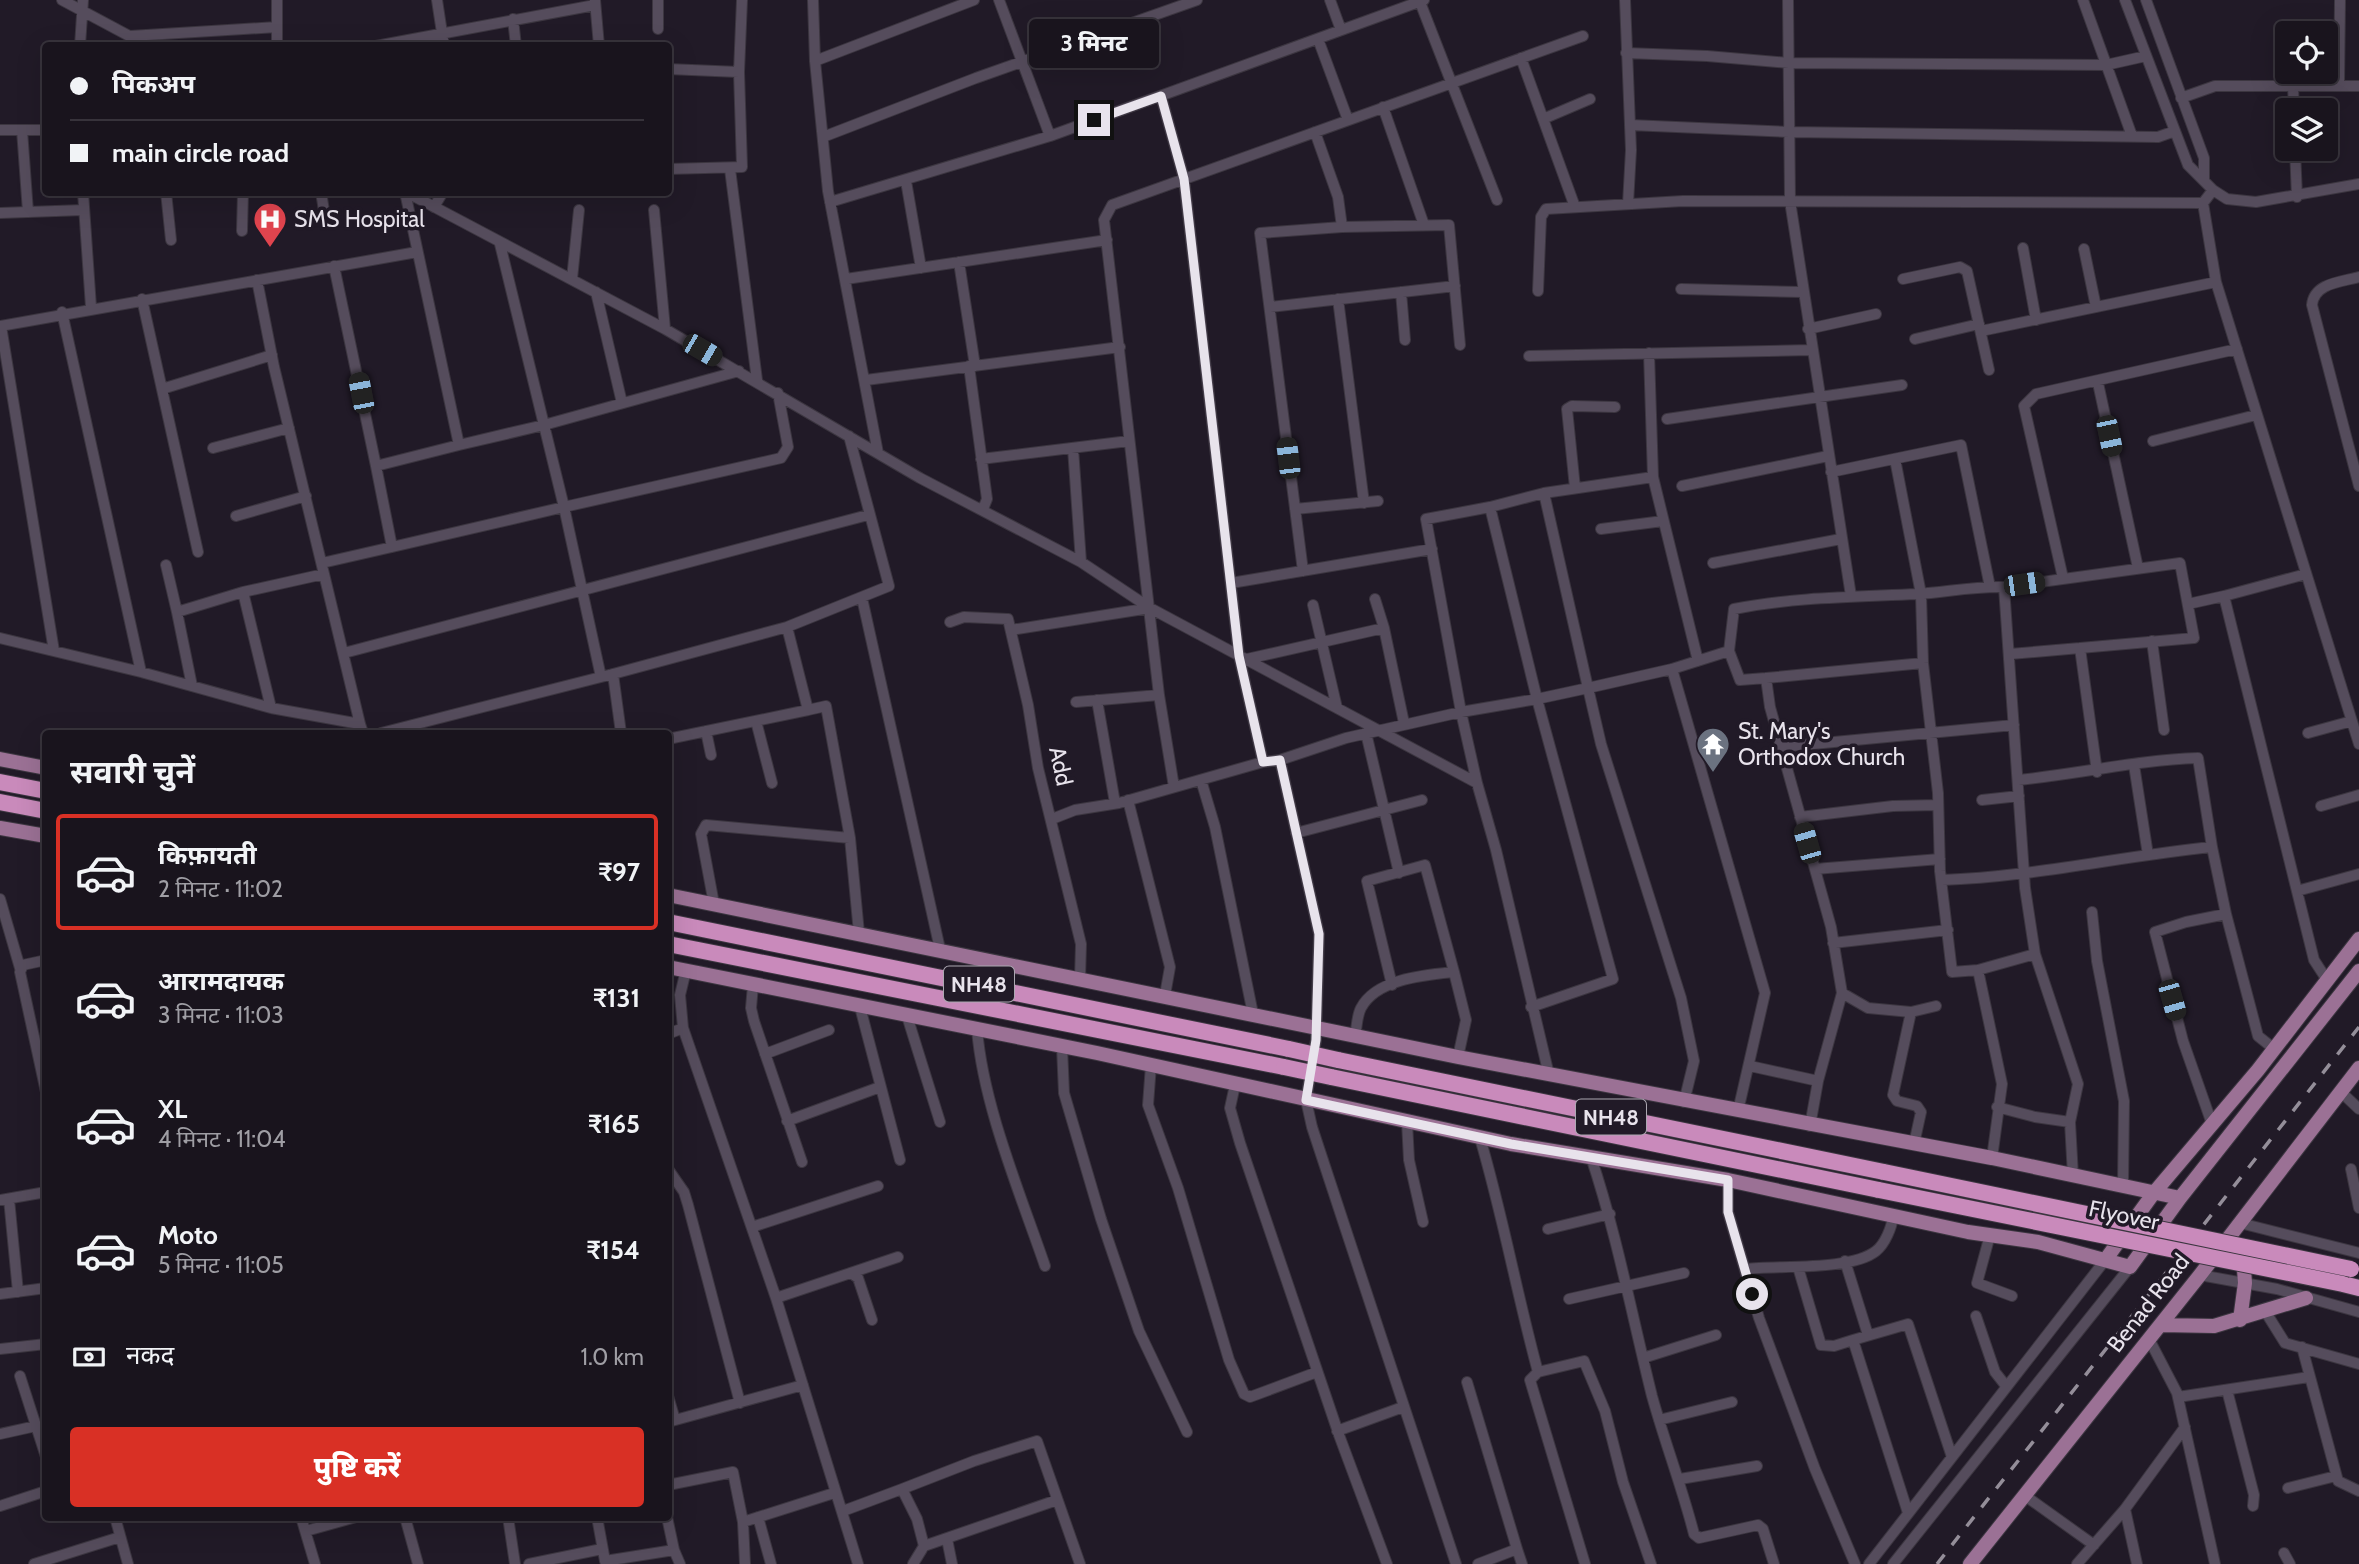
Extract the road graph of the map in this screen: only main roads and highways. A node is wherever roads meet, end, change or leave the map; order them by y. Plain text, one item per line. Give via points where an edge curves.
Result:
1 (0, 759) edge
2 (42, 767) edge
3 (0, 782) edge
4 (42, 790) edge
5 (0, 802) edge
6 (42, 810) edge
7 (0, 828) edge
8 (42, 835) edge
9 (672, 896) edge
10 (672, 923) edge
11 (2359, 939) edge
12 (672, 945) edge
13 (672, 968) edge
14 (2359, 971) edge
15 (2359, 1068) edge
16 (2153, 1194) junction
17 (2180, 1198) junction
18 (2240, 1223) junction
19 (2106, 1259) junction
20 (2359, 1271) edge
21 (2359, 1288) edge
22 (2306, 1298) road end
23 (2240, 1320) junction
24 (2161, 1325) junction
25 (1970, 1564) edge

1 - 2 main road
3 - 4 highway
5 - 6 highway
7 - 8 main road
9 - 16 main road via 1684,1102 1992,1158
10 - 20 highway, Flyover / NH48, bridge
11 - 16 main road
12 - 21 highway, Flyover / NH48, bridge
13 - 19 main road via 1480,1138 1728,1180
14 - 17 main road
15 - 18 main road, Benad Road
16 - 17 main road
16 - 19 main road
17 - 19 main road via 2130,1268
18 - 23 main road via 2245,1283
18 - 24 main road, Benad Road
22 - 23 main road
23 - 24 main road via 2214,1326
24 - 25 main road, Benad Road

